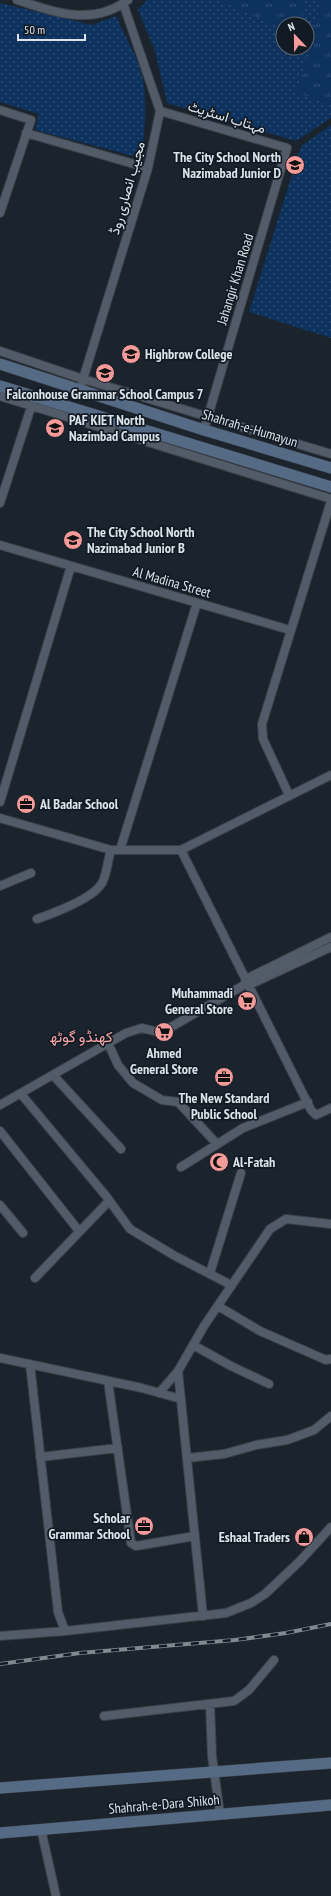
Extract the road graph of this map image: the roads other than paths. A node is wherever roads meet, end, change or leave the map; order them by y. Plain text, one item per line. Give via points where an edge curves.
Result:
1 (17, 0) edge
2 (126, 2) edge
3 (0, 110) edge
4 (160, 111) junction
5 (26, 133) junction
6 (287, 148) joint
7 (148, 168) junction
8 (0, 213) edge
9 (0, 351) edge
10 (0, 364) edge
11 (81, 384) junction
12 (0, 386) edge
13 (0, 396) edge
14 (33, 401) junction
15 (207, 416) junction
16 (204, 430) junction
17 (331, 454) edge
18 (331, 468) edge
19 (331, 487) edge
20 (331, 500) edge
21 (0, 503) edge
22 (0, 545) edge
23 (71, 566) junction
24 (197, 603) junction
25 (290, 630) junction
26 (331, 775) edge
27 (289, 795) junction
28 (0, 802) edge
29 (0, 818) edge
30 (111, 850) junction
31 (120, 850) junction
32 (181, 850) junction
33 (31, 873) dead end
34 (0, 886) edge
35 (37, 919) dead end
36 (331, 936) edge
37 (331, 947) edge
38 (247, 983) junction
39 (108, 1043) junction
40 (54, 1075) junction
41 (21, 1094) junction
42 (308, 1102) junction
43 (0, 1105) edge
44 (331, 1108) edge
45 (0, 1131) edge
46 (217, 1144) junction
47 (121, 1149) dead end
48 (181, 1167) dead end
49 (241, 1173) dead end
50 (109, 1201) junction
51 (0, 1206) edge
52 (331, 1224) edge
53 (80, 1231) junction
54 (23, 1233) dead end
55 (210, 1273) junction
56 (35, 1278) dead end
57 (231, 1285) junction
58 (218, 1306) junction
59 (193, 1345) junction
60 (0, 1358) edge
61 (331, 1359) edge
62 (30, 1364) junction
63 (178, 1371) junction
64 (108, 1381) junction
65 (269, 1384) dead end
66 (159, 1393) junction
67 (181, 1399) junction
68 (331, 1416) edge
69 (118, 1448) junction
70 (40, 1457) junction
71 (187, 1458) junction
72 (331, 1527) edge
73 (195, 1536) junction
74 (203, 1616) junction
75 (65, 1631) junction
76 (0, 1636) edge
77 (274, 1660) dead end
78 (210, 1704) junction
79 (104, 1716) dead end
80 (331, 1763) edge
81 (215, 1772) junction
82 (0, 1788) edge
83 (331, 1805) edge
84 (220, 1814) junction
85 (41, 1829) junction
86 (0, 1833) edge
87 (56, 1896) edge

1 - 2 street via 61,14 82,15 96,15
2 - 4 street
3 - 5 street via 31,120
4 - 6 street, مہتاب اسٹریٹ
4 - 7 street, مجیب انصاری روڈ
5 - 7 street
5 - 8 street
6 - 15 street, Jahangir Khan Road
7 - 11 street, مجیب انصاری روڈ
9 - 11 street
10 - 11 main road, Shahrah-e-Humayun
11 - 15 street
11 - 16 main road, Shahrah-e-Humayun
12 - 14 main road
13 - 14 street
14 - 19 main road
14 - 20 street
14 - 21 street
15 - 16 street, Jahangir Khan Road
15 - 17 street
16 - 18 main road, Shahrah-e-Humayun
20 - 25 street
22 - 23 street, Al Madina Street
23 - 24 street, Al Madina Street
23 - 28 street
24 - 25 street, Al Madina Street
24 - 31 street
25 - 27 street via 261,731
26 - 27 street
27 - 32 street
29 - 30 street
30 - 31 street
30 - 35 street via 102,883 67,908
31 - 32 street
32 - 38 street
33 - 34 street
36 - 38 street
37 - 38 street
38 - 39 street via 173,1026 158,1032 142,1028
38 - 42 street
39 - 40 street
39 - 46 street via 118,1065 133,1083 162,1100 178,1102
40 - 41 street
40 - 47 street
41 - 43 street
41 - 50 street
42 - 44 street via 316,1115
42 - 46 street via 243,1128
45 - 53 street
46 - 48 street
49 - 55 street
50 - 53 street
50 - 55 street via 130,1229
51 - 54 street
52 - 57 street via 286,1219 270,1228
53 - 56 street
55 - 57 street
57 - 58 street
58 - 59 street
58 - 61 street via 260,1331 326,1360
59 - 63 street
59 - 65 street
60 - 62 street
62 - 64 street
62 - 70 street
63 - 66 street
63 - 67 street
64 - 66 street
64 - 69 street
66 - 67 street
67 - 71 street
68 - 71 street via 314,1430 287,1440 256,1444 224,1454
69 - 70 street
69 - 73 street via 131,1543 136,1546
70 - 75 street via 58,1612
71 - 73 street
72 - 74 street via 265,1594 226,1613
73 - 74 street
74 - 75 street
75 - 76 street
77 - 78 street via 249,1690 234,1701
78 - 79 street
78 - 81 street
80 - 81 main road
81 - 82 main road
81 - 84 street
83 - 84 main road, Shahrah-e-Dara Shikoh
84 - 85 main road, Shahrah-e-Dara Shikoh
85 - 86 main road, Shahrah-e-Dara Shikoh
85 - 87 street

